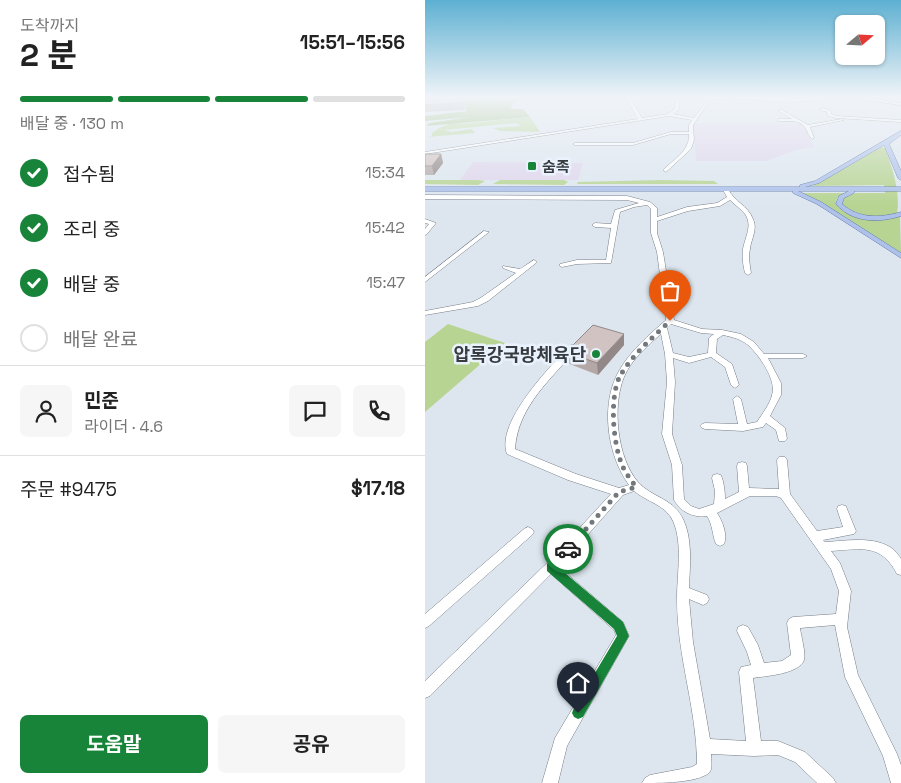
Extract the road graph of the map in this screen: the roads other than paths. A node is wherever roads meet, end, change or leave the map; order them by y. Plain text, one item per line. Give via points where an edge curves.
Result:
1 (559, 133) edge
2 (663, 133) edge
3 (686, 133) edge
4 (692, 133) joint
5 (810, 133) edge
6 (900, 137) edge
7 (812, 138) dead end
8 (887, 141) junction
9 (575, 144) dead end
10 (425, 153) edge
11 (666, 170) dead end
12 (901, 178) edge
13 (425, 189) edge
14 (859, 189) junction
15 (901, 189) edge
16 (726, 190) junction
17 (784, 190) junction
18 (426, 198) edge
19 (500, 198) junction
20 (579, 198) junction
21 (730, 198) junction
22 (648, 203) junction
23 (496, 205) dead end
24 (577, 207) dead end
25 (901, 214) edge
26 (654, 220) junction
27 (425, 221) edge
28 (595, 226) dead end
29 (614, 226) junction
30 (486, 232) dead end
31 (425, 233) edge
32 (901, 256) edge
33 (534, 262) dead end
34 (562, 265) dead end
35 (505, 267) dead end
36 (521, 272) junction
37 (748, 273) dead end
38 (425, 280) edge
39 (425, 313) edge
40 (667, 324) junction
41 (722, 332) junction
42 (578, 342) edge
43 (669, 354) junction
44 (712, 354) junction
45 (761, 356) junction
46 (803, 356) dead end
47 (735, 385) dead end
48 (737, 399) dead end
49 (766, 418) junction
50 (705, 426) dead end
51 (743, 428) junction
52 (783, 439) dead end
53 (782, 460) dead end
54 (742, 466) dead end
55 (717, 478) dead end
56 (636, 487) junction
57 (619, 492) junction
58 (744, 494) junction
59 (785, 494) junction
60 (714, 508) junction
61 (842, 509) dead end
62 (528, 532) dead end
63 (815, 536) junction
64 (720, 540) dead end
65 (823, 548) junction
66 (551, 568) junction
67 (901, 570) edge
68 (684, 591) junction
69 (703, 599) dead end
70 (842, 619) junction
71 (425, 622) edge
72 (743, 631) dead end
73 (759, 670) junction
74 (425, 691) edge
75 (704, 746) junction
76 (755, 750) junction
77 (550, 783) edge
78 (650, 783) edge
79 (829, 783) edge
80 (899, 783) edge

1 - 10 street
2 - 9 street via 633,144
3 - 4 street
4 - 11 street via 689,149
5 - 7 street
6 - 8 main road
8 - 12 main road
8 - 17 main road via 817,182
13 - 16 main road
14 - 15 main road
14 - 17 main road
14 - 25 main road via 841,197 839,204 854,214 870,218
16 - 17 main road
16 - 21 street
17 - 32 main road via 813,199
18 - 19 street
19 - 20 street
19 - 23 street
20 - 22 street via 634,198
20 - 24 street
21 - 26 street via 718,205 687,209
21 - 37 street via 751,220 753,230 746,253
22 - 26 street via 653,208
22 - 29 street via 620,209
26 - 40 street
27 - 31 street via 433,223
28 - 29 street
29 - 34 street via 609,262
30 - 38 street
33 - 36 street
35 - 36 street
36 - 39 street via 475,304
40 - 41 street
40 - 43 street
40 - 56 street via 620,376 615,395 617,449 623,467
41 - 44 street via 713,338
41 - 45 street via 738,336
42 - 57 street via 534,391 509,438 509,452
43 - 44 street via 689,360
43 - 60 street via 671,382 667,434 677,465 679,500 687,510 699,513
44 - 47 street via 729,366
45 - 46 street
45 - 49 street via 777,383 777,395
48 - 51 street
49 - 51 street via 760,425
49 - 52 street via 780,428
50 - 51 street
53 - 59 street
54 - 58 street
55 - 60 street via 720,492
56 - 57 street
56 - 68 street via 658,499 679,520 685,558
57 - 66 street
58 - 59 street
58 - 60 street
59 - 63 street
60 - 64 street
61 - 63 street via 850,531
62 - 71 street
63 - 65 street
65 - 67 street via 874,545 889,551
65 - 70 street via 836,567 845,591
66 - 74 street
66 - 77 street via 619,626 623,636 560,743
68 - 69 street
68 - 75 street via 686,631
70 - 73 street via 793,623 798,658 784,667
70 - 80 street via 853,677 890,754
72 - 73 street
73 - 76 street via 746,672
75 - 76 street
75 - 78 street via 704,768 694,774
76 - 79 street via 778,748 800,757

